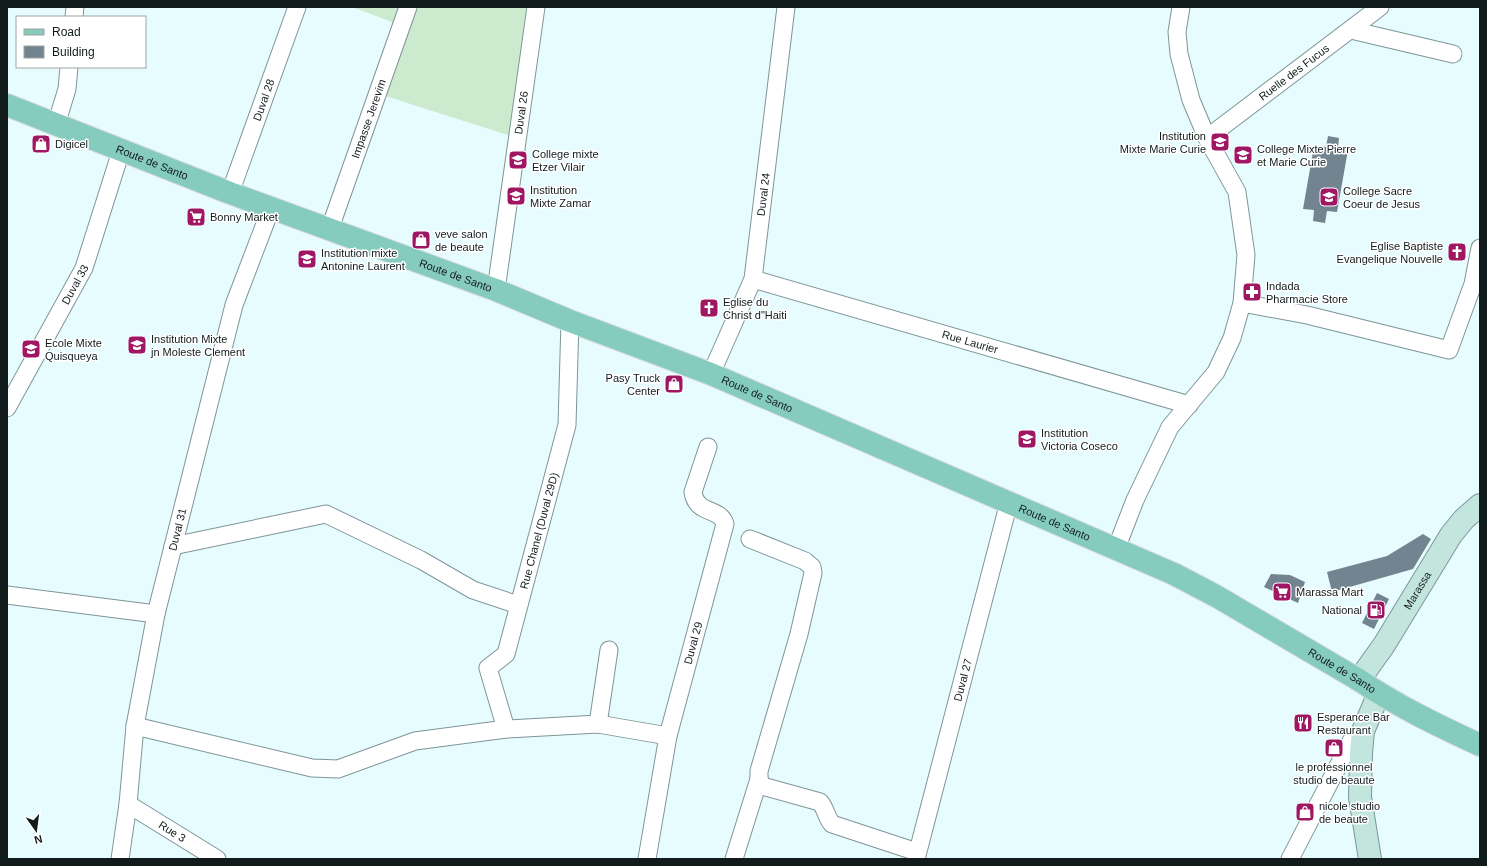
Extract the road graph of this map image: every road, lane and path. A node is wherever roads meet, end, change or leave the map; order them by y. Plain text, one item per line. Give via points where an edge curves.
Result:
1 (297, 7) edge
2 (408, 7) edge
3 (536, 7) edge
4 (786, 7) edge
5 (1181, 7) edge
6 (1380, 7) edge
7 (1350, 30) junction
8 (1454, 54) dead end
9 (69, 68) edge
10 (7, 105) edge
11 (56, 125) junction
12 (1207, 138) junction
13 (121, 151) junction
14 (230, 193) junction
15 (271, 208) junction
16 (330, 231) junction
17 (1480, 248) edge
18 (752, 279) junction
19 (496, 290) junction
20 (1242, 303) junction
21 (570, 321) junction
22 (711, 374) junction
23 (1188, 405) junction
24 (7, 408) edge
25 (708, 447) dead end
26 (1008, 502) junction
27 (1480, 505) edge
28 (750, 539) dead end
29 (173, 546) junction
30 (1116, 549) junction
31 (7, 595) edge
32 (518, 605) junction
33 (156, 614) junction
34 (609, 650) dead end
35 (1360, 680) junction
36 (1379, 693) junction
37 (598, 724) junction
38 (135, 726) junction
39 (506, 729) junction
40 (1363, 731) junction
41 (668, 736) junction
42 (1480, 745) edge
43 (759, 780) junction
44 (128, 804) junction
45 (917, 856) edge
46 (120, 859) edge
47 (217, 859) edge
48 (648, 859) edge
49 (734, 859) edge
50 (1290, 859) edge
51 (1370, 859) edge

1 - 14 street, Duval 28
2 - 16 street, Impasse Jerevim
3 - 19 street, Duval 26
4 - 18 street, Duval 24
5 - 12 street via 1177,32 1179,54 1192,100
6 - 7 street, Ruelle des Fucus
7 - 8 street
7 - 12 street, Ruelle des Fucus
9 - 11 street via 67,89
10 - 11 main road, Route de Santo
11 - 13 main road, Route de Santo
12 - 20 street via 1237,192 1246,255
13 - 14 main road, Route de Santo
13 - 24 street, Duval 33 via 84,268
14 - 15 main road, Route de Santo
15 - 16 main road, Route de Santo
15 - 29 street, Duval 31 via 234,305
16 - 19 main road, Route de Santo
17 - 20 street via 1473,284 1449,350 1307,315
18 - 22 street, Duval 24
18 - 23 street, Rue Laurier
19 - 21 main road, Route de Santo
20 - 23 street via 1232,338 1216,372
21 - 22 main road, Route de Santo
21 - 32 street, Rue Chanel (Duval 29D) via 568,425
22 - 26 main road, Route de Santo
23 - 30 street via 1170,427 1135,500
25 - 41 street, Duval 29 via 693,492 694,499 697,505 721,517 725,524
26 - 30 main road, Route de Santo
26 - 45 street, Duval 27
27 - 35 main road, Marassa via 1451,535
28 - 43 street via 806,561 812,567 813,573
29 - 32 street via 326,514 421,560 473,590
29 - 33 street, Duval 31
30 - 35 main road, Route de Santo via 1174,574 1216,596
31 - 33 street
32 - 39 street, Rue Chanel (Duval 29D) via 506,654 488,668
33 - 38 street, Duval 31
34 - 37 street
35 - 36 main road, Route de Santo
36 - 40 main road
36 - 42 main road, Route de Santo
37 - 39 street
37 - 41 street
38 - 39 street via 312,768 338,769 415,741
38 - 44 street, Duval 31
40 - 50 street via 1351,741
40 - 51 main road via 1360,797
41 - 48 street, Duval 29
43 - 45 street via 762,786 820,802 832,824
43 - 49 street
44 - 46 street, Duval 31
44 - 47 street, Rue 3

